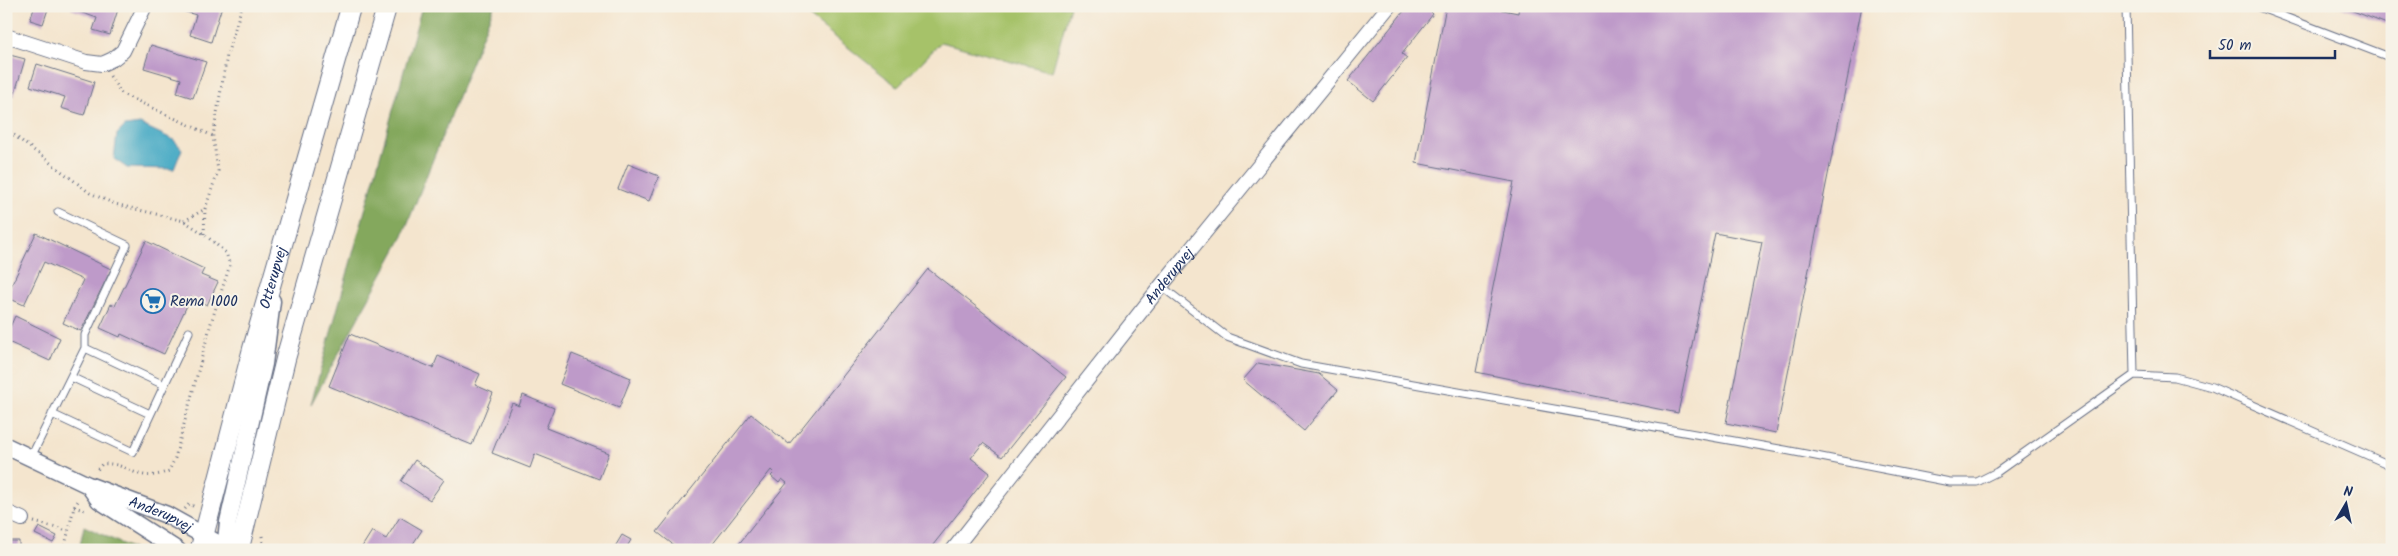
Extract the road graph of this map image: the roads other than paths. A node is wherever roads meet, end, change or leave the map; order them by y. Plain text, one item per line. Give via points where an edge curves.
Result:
1 (145, 6) edge
2 (351, 6) edge
3 (387, 6) edge
4 (1389, 6) edge
5 (2126, 6) edge
6 (2256, 6) edge
7 (6, 36) edge
8 (2392, 58) edge
9 (58, 212) dead end
10 (277, 266) junction
11 (1161, 286) junction
12 (189, 332) dead end
13 (85, 348) junction
14 (2134, 375) junction
15 (71, 377) junction
16 (164, 385) junction
17 (52, 414) junction
18 (150, 414) junction
19 (6, 446) edge
20 (31, 457) junction
21 (2392, 466) edge
22 (91, 479) junction
23 (6, 512) edge
24 (22, 518) road end
25 (204, 544) edge
26 (230, 549) edge
27 (177, 550) edge
28 (953, 550) edge

1 - 7 street via 123,51 102,64 86,62
2 - 10 main road, Otterupvej
3 - 26 main road
4 - 11 street, Anderupvej
5 - 14 lane
6 - 8 lane
9 - 13 lane via 126,245 85,336
10 - 25 main road, Otterupvej via 253,347
10 - 26 street via 264,364 228,522
11 - 14 lane via 1227,337 1302,364 1950,482 1977,482 1997,472
11 - 28 street, Anderupvej
12 - 16 lane
13 - 15 lane
13 - 16 lane
14 - 21 lane via 2175,377 2212,387
15 - 17 lane
15 - 18 lane
16 - 18 lane
17 - 18 lane via 133,452
17 - 20 lane
19 - 20 street, Anderupvej
20 - 22 street, Anderupvej
22 - 25 street, Anderupvej via 167,515
22 - 27 street, Anderupvej via 99,500
23 - 24 street
25 - 26 street, Anderupvej

